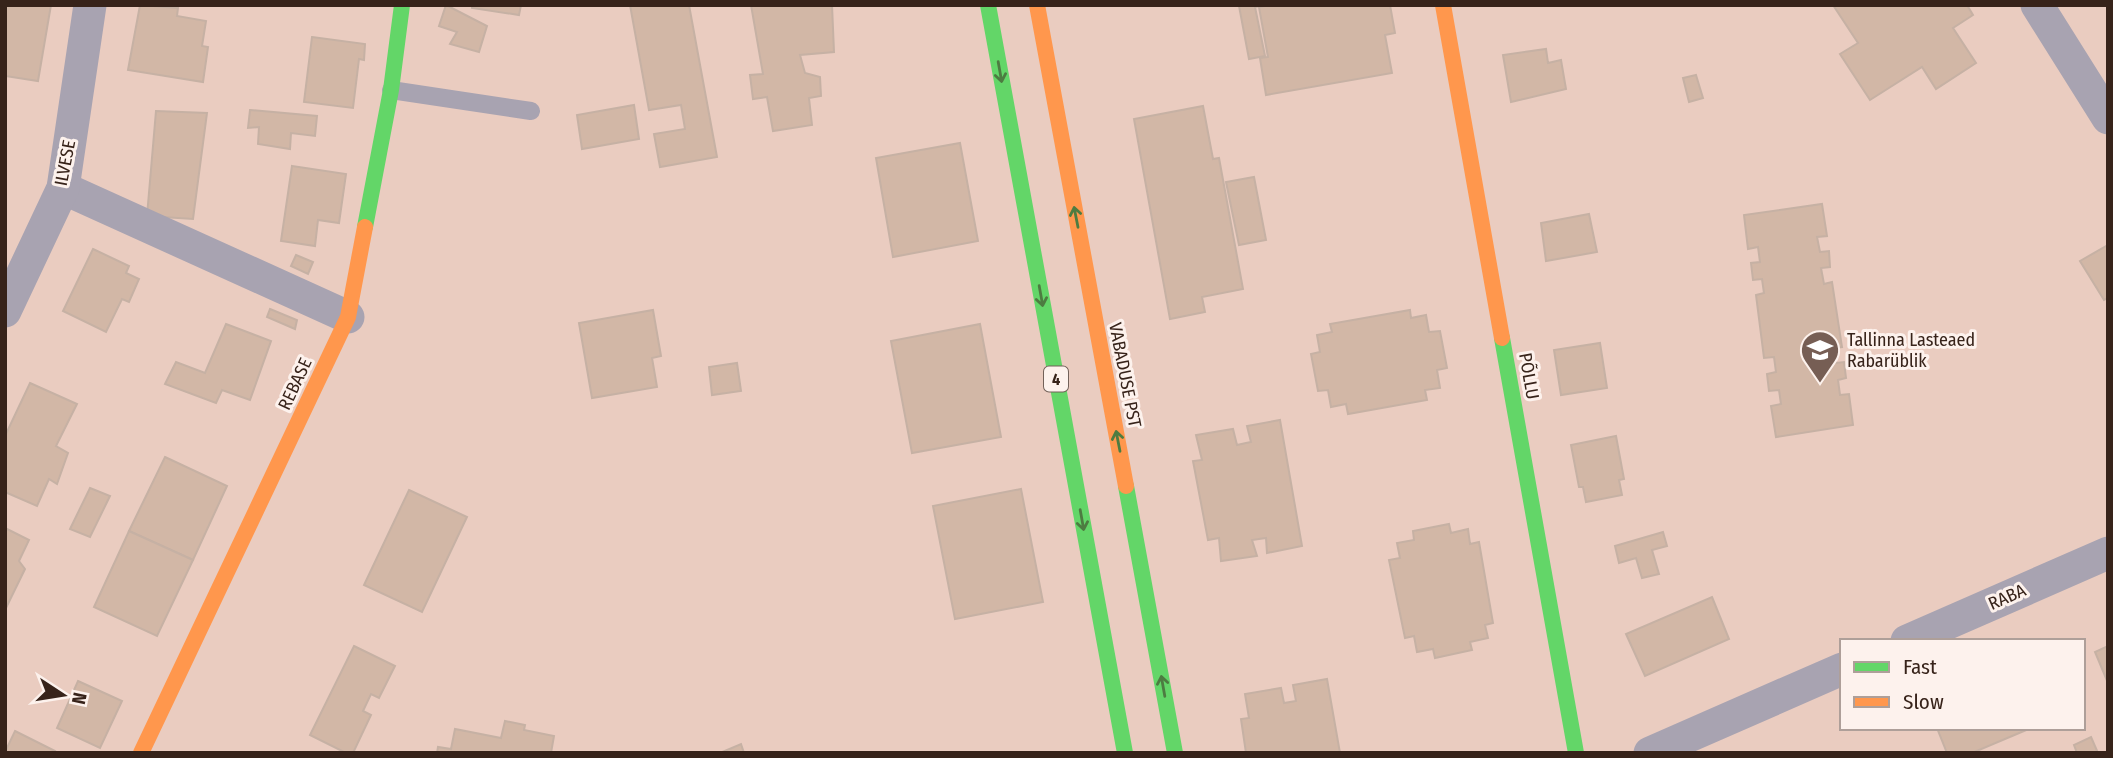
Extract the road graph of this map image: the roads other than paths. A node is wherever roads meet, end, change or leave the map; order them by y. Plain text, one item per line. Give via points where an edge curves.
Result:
1 (90, 5) edge
2 (402, 5) edge
3 (988, 5) edge
4 (1037, 5) edge
5 (1443, 5) edge
6 (2047, 9) edge
7 (391, 90) junction
8 (531, 111) dead end
9 (2108, 118) edge
10 (63, 188) junction
11 (5, 311) edge
12 (348, 317) junction
13 (2108, 553) edge
14 (1912, 639) edge
15 (1840, 670) edge
16 (141, 753) edge
17 (1125, 753) edge
18 (1175, 753) edge
19 (1576, 753) edge
20 (1650, 753) edge

1 - 10 street, ILVESE
2 - 7 main road, REBASE
3 -> 17 main road, 4
18 -> 4 main road, VABADUSE PST
5 - 19 main road, PÕLLU
6 - 9 street
7 - 8 lane
7 - 12 main road, REBASE
10 - 11 street, ILVESE
10 - 12 street
12 - 16 main road, REBASE
13 - 14 street, RABA
15 - 20 street

